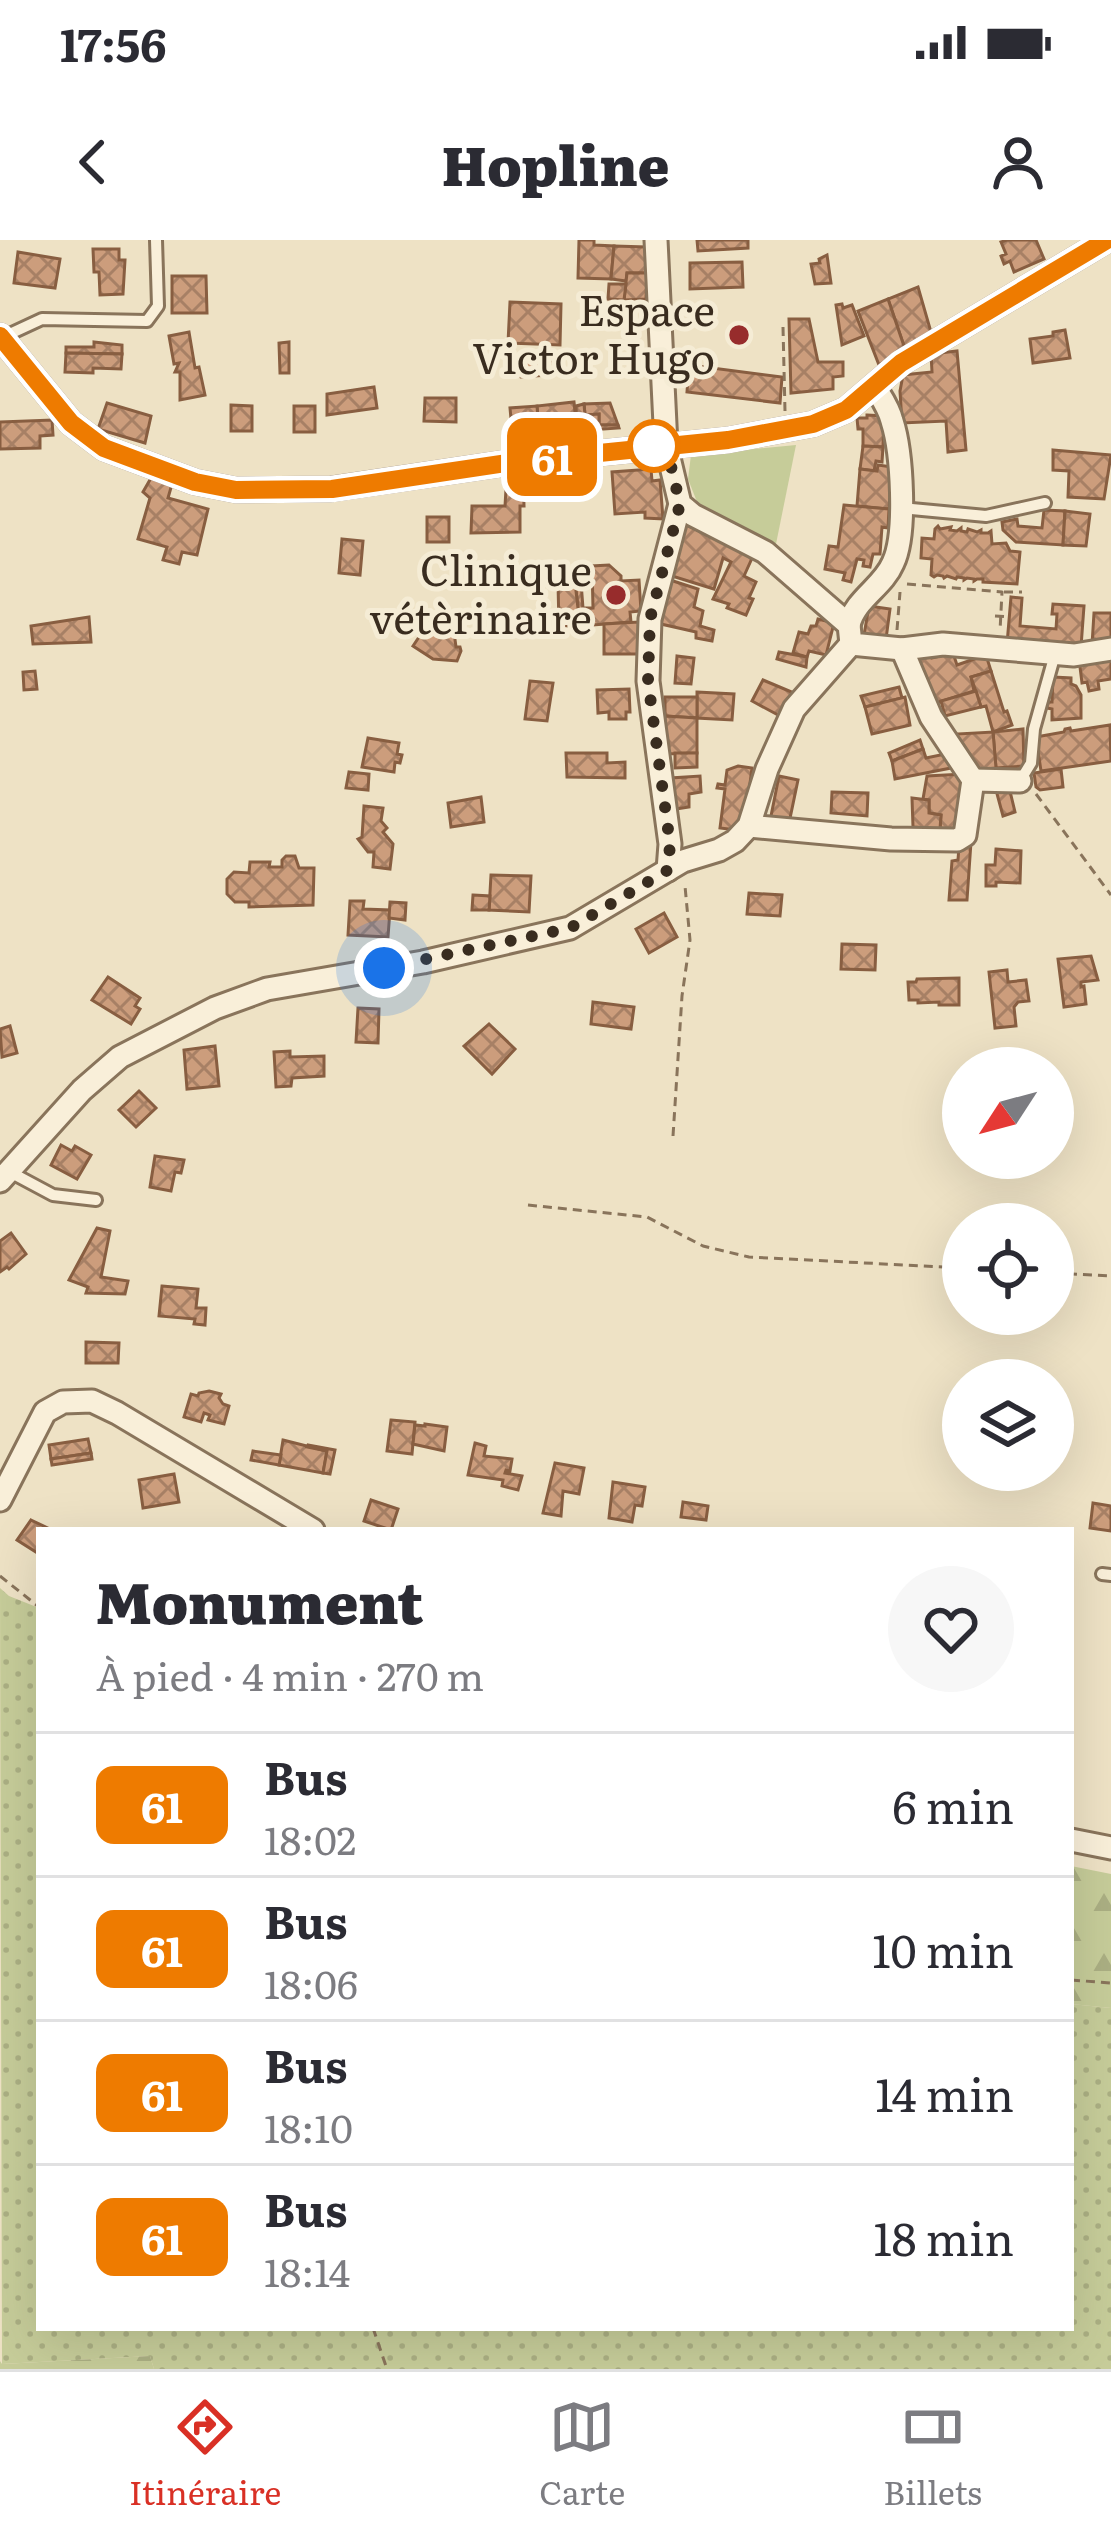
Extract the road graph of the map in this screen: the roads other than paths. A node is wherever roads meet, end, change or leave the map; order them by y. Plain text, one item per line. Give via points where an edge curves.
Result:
1 (156, 240) edge
2 (656, 240) edge
3 (1107, 240) edge
4 (1, 337) edge
5 (875, 387) junction
6 (666, 445) junction
7 (1045, 502) dead end
8 (680, 504) junction
9 (902, 508) junction
10 (850, 635) junction
11 (902, 649) junction
12 (1111, 649) edge
13 (1055, 654) junction
14 (973, 779) junction
15 (1020, 781) joint
16 (749, 826) junction
17 (675, 865) junction
18 (2, 1173) edge
19 (97, 1200) dead end
20 (0, 1500) edge
21 (308, 1527) edge
22 (1074, 1841) edge
23 (1111, 1848) edge

1 - 4 lane via 158,306 147,321 41,319
2 - 6 street
3 - 5 street via 901,363
4 - 6 street via 71,423 104,448 236,490 332,489
5 - 6 street via 813,424
5 - 9 street via 893,422
6 - 8 street
7 - 9 lane via 986,516
8 - 10 street via 765,552
8 - 17 street via 650,619 648,681
9 - 10 street via 895,562 855,609
10 - 11 street
10 - 16 street via 794,709
11 - 13 street via 943,644
11 - 14 street via 931,717
12 - 13 street
13 - 15 lane via 1031,764
14 - 15 street
14 - 16 street via 965,835 956,840
16 - 17 street via 735,842
17 - 18 street via 570,928 267,989 214,1008 120,1057
18 - 19 lane via 53,1195
20 - 21 street via 45,1412 92,1401
22 - 23 street

